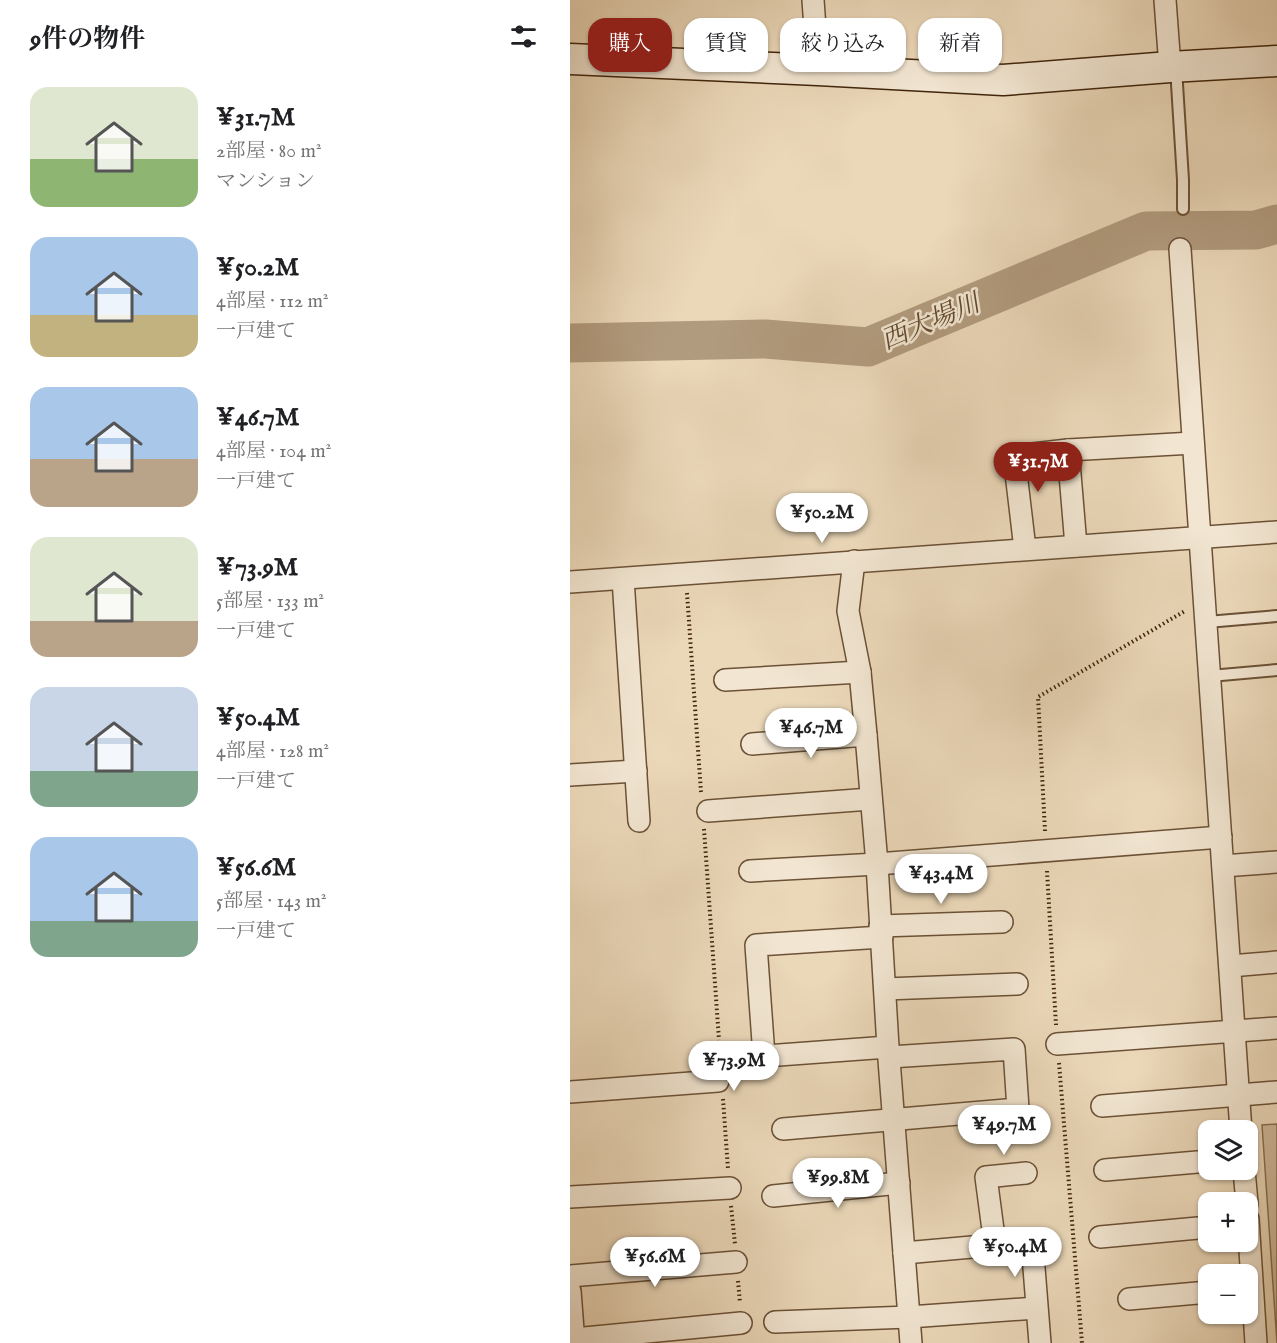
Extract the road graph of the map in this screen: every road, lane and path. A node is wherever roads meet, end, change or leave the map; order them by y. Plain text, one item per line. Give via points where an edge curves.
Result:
1 (813, 0) edge
2 (1165, 0) edge
3 (814, 18) edge
4 (570, 59) edge
5 (1277, 62) edge
6 (1173, 67) junction
7 (780, 68) edge
8 (855, 72) edge
9 (1183, 209) dead end
10 (1180, 249) dead end
11 (1193, 443) junction
12 (1068, 450) junction
13 (1277, 532) edge
14 (1200, 537) junction
15 (1076, 546) junction
16 (1025, 549) junction
17 (854, 561) junction
18 (624, 579) junction
19 (570, 582) edge
20 (686, 586) dead end
21 (1205, 598) junction
22 (1277, 616) edge
23 (1207, 622) junction
24 (1277, 670) edge
25 (860, 672) junction
26 (1210, 676) junction
27 (724, 680) dead end
28 (866, 735) junction
29 (752, 744) dead end
30 (636, 771) junction
31 (570, 775) edge
32 (871, 799) junction
33 (704, 810) junction
34 (639, 821) dead end
35 (1221, 837) junction
36 (1046, 852) junction
37 (1277, 862) edge
38 (877, 864) junction
39 (1223, 866) junction
40 (750, 871) dead end
41 (1002, 922) dead end
42 (881, 932) junction
43 (1277, 963) edge
44 (1230, 966) junction
45 (1017, 984) dead end
46 (885, 989) junction
47 (1277, 1028) edge
48 (1234, 1031) junction
49 (1057, 1044) junction
50 (720, 1046) dead end
51 (889, 1052) junction
52 (764, 1056) junction
53 (570, 1092) edge
54 (1277, 1092) edge
55 (723, 1094) dead end
56 (1239, 1095) junction
57 (1102, 1106) dead end
58 (1240, 1120) edge
59 (894, 1121) junction
60 (783, 1130) dead end
61 (1198, 1162) edge
62 (1105, 1170) dead end
63 (1026, 1173) dead end
64 (898, 1184) junction
65 (730, 1188) junction
66 (773, 1196) dead end
67 (570, 1197) edge
68 (1198, 1228) edge
69 (1100, 1237) dead end
70 (995, 1245) junction
71 (904, 1252) junction
72 (736, 1262) junction
73 (570, 1276) edge
74 (570, 1291) edge
75 (1198, 1293) edge
76 (1129, 1299) dead end
77 (1036, 1308) junction
78 (909, 1317) junction
79 (776, 1322) dead end
80 (741, 1323) joint
81 (1254, 1324) edge
82 (574, 1341) edge
83 (910, 1343) edge
84 (1040, 1343) edge
85 (1082, 1343) edge
86 (1256, 1343) edge

1 - 3 street
2 - 6 street
4 - 7 street
5 - 6 street
6 - 8 street via 1003,80
6 - 9 lane via 1184,180
10 - 11 street
11 - 12 street
11 - 14 street
12 - 15 street
12 - 16 street via 1014,456
13 - 14 street
14 - 15 street
14 - 21 street
15 - 16 street
16 - 17 street
17 - 18 street
17 - 25 street via 848,611
18 - 19 street
18 - 30 street
20 - 33 path
21 - 23 street
21 - 36 path via 1038,697
22 - 23 lane
23 - 26 street
24 - 26 lane
25 - 27 street
25 - 28 street
26 - 35 street
28 - 29 street
28 - 32 street
30 - 31 street
30 - 34 street
32 - 33 street
32 - 38 street
33 - 50 path
35 - 36 street
35 - 39 street
36 - 38 street
36 - 49 path
37 - 39 street
38 - 40 street
38 - 42 street
39 - 44 street
41 - 42 street
42 - 46 street
42 - 52 street via 756,945
43 - 44 street
44 - 48 street
45 - 46 street
46 - 51 street
47 - 48 street
48 - 49 street
48 - 56 street
49 - 85 path
51 - 52 street
51 - 59 street
51 - 59 street via 1014,1049 1017,1089 1018,1109
52 - 53 street via 724,1059 718,1081
54 - 56 street
55 - 65 path
56 - 57 street
56 - 58 street
59 - 60 street
59 - 64 street
61 - 62 street
63 - 70 street via 986,1177
64 - 66 street
64 - 71 street
65 - 67 street
65 - 72 path
68 - 69 street
70 - 71 street
70 - 77 street via 1032,1243
71 - 78 street
72 - 73 street
72 - 80 path
74 - 82 street
75 - 76 street
77 - 78 street
77 - 84 street
78 - 79 street
78 - 83 street
80 - 82 street
81 - 86 street

